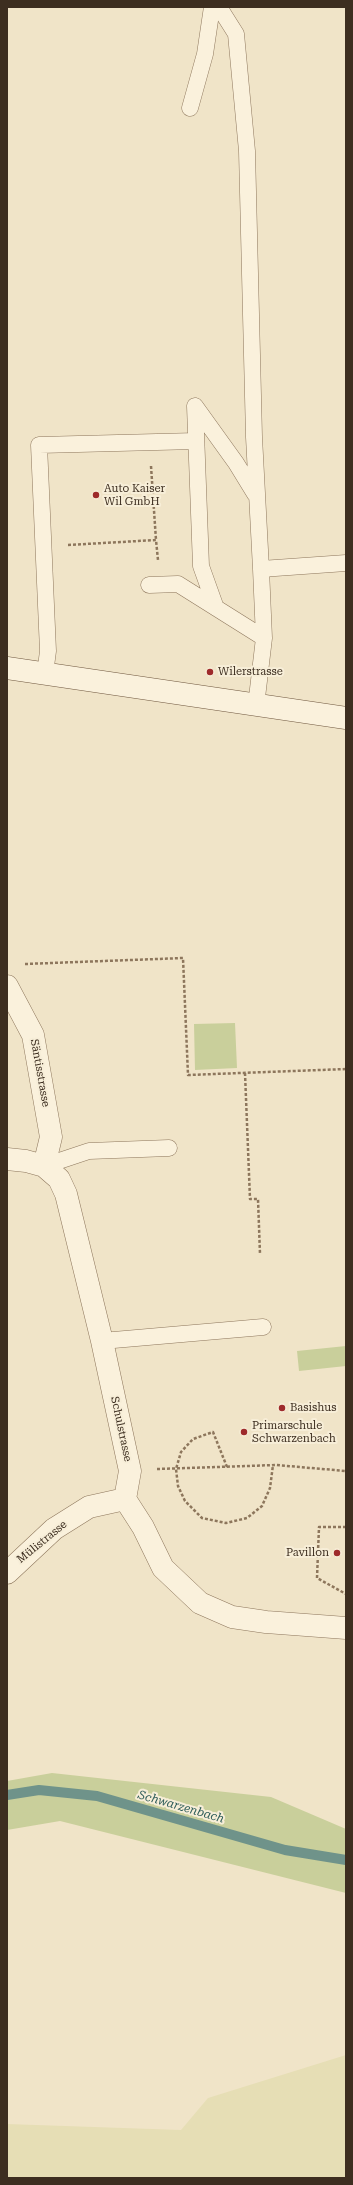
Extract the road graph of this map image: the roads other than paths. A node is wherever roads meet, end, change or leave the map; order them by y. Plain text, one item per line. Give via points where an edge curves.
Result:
1 (212, 7) edge
2 (219, 7) edge
3 (190, 108) dead end
4 (196, 442) junction
5 (256, 496) junction
6 (346, 563) edge
7 (261, 569) junction
8 (149, 585) dead end
9 (216, 608) junction
10 (264, 638) junction
11 (7, 668) edge
12 (45, 674) junction
13 (256, 706) junction
14 (346, 718) edge
15 (7, 986) edge
16 (169, 1148) dead end
17 (7, 1159) edge
18 (44, 1166) junction
19 (263, 1327) dead end
20 (102, 1341) junction
21 (125, 1499) junction
22 (7, 1573) edge
23 (346, 1628) edge

1 - 3 lane via 205,54
2 - 5 lane via 236,34 247,151
4 - 5 lane via 195,406
4 - 9 lane via 201,566
4 - 12 lane via 39,445 52,590
5 - 7 lane
6 - 7 lane
7 - 10 lane
8 - 9 lane via 178,584
9 - 10 lane
10 - 13 lane
11 - 12 street
12 - 13 street
13 - 14 street
15 - 18 street, Säntisstrasse via 33,1035 51,1137
16 - 18 lane via 89,1151
17 - 18 street
18 - 20 street, Schulstrasse via 59,1179 66,1194
19 - 20 lane
20 - 21 street, Schulstrasse via 130,1471
21 - 22 street, Mülistrasse via 83,1510 54,1529
21 - 23 street via 143,1527 163,1568 200,1603 232,1618

